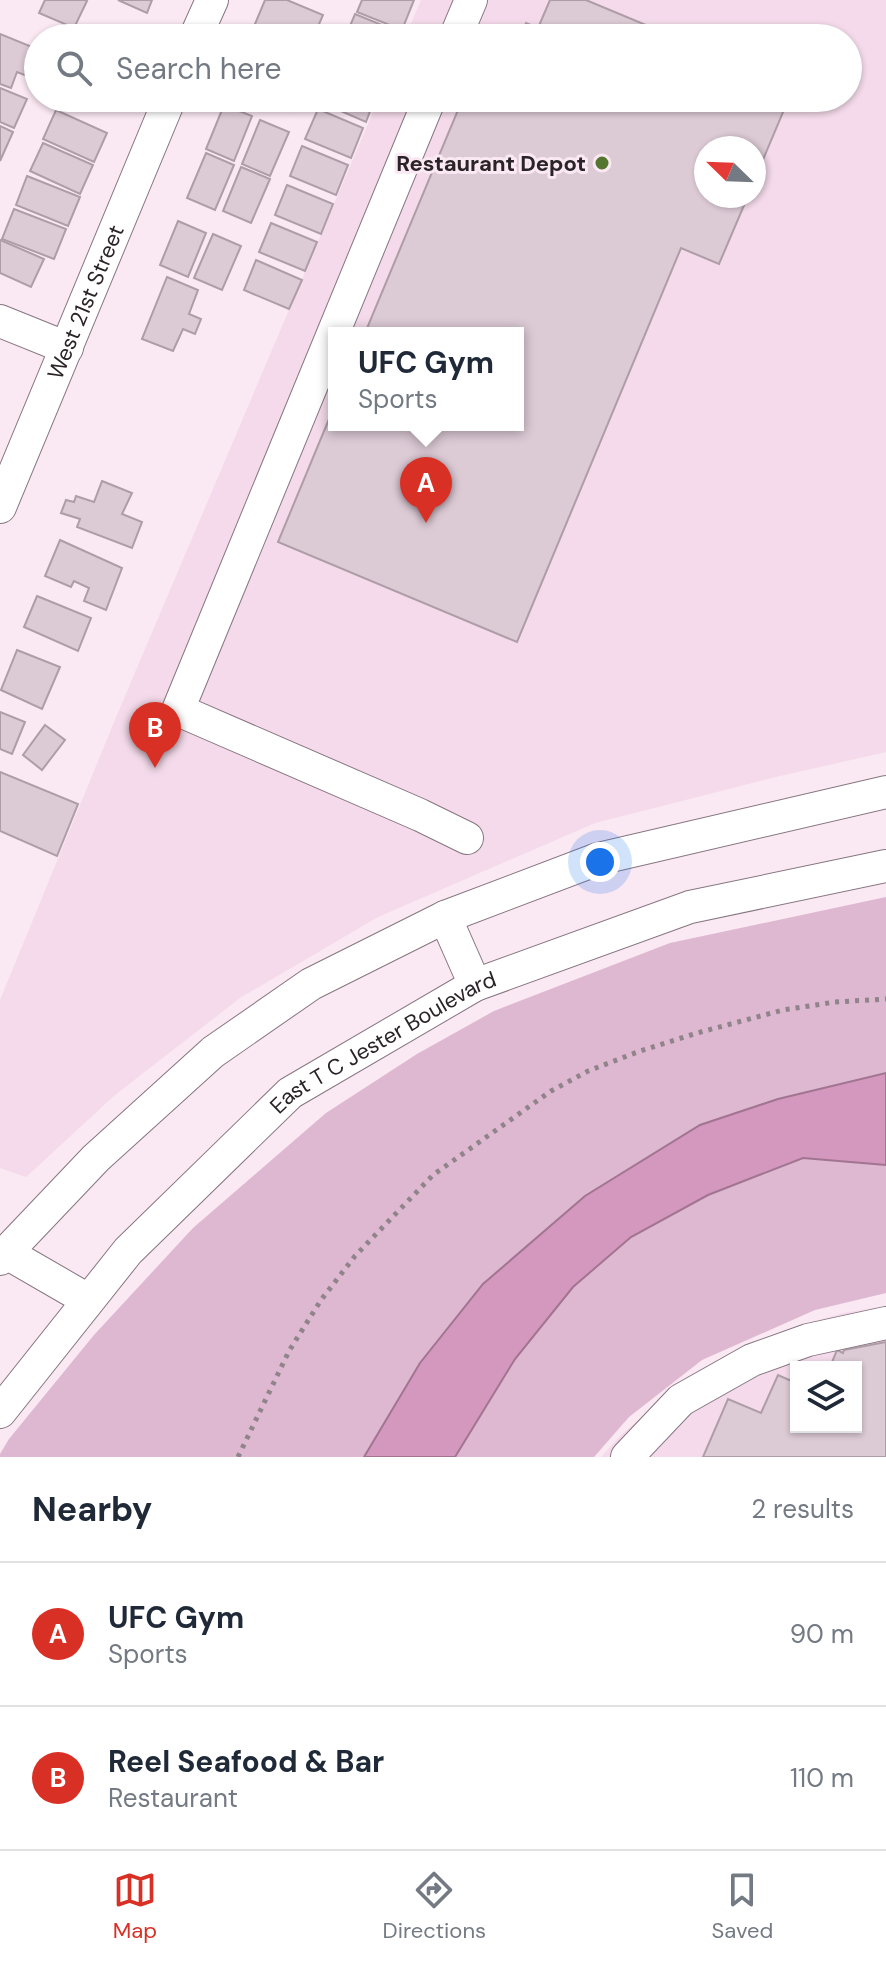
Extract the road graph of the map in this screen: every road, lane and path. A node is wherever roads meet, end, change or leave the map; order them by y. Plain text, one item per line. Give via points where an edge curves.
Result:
1 (212, 0) edge
2 (471, 0) edge
3 (201, 24) edge
4 (461, 24) edge
5 (164, 112) edge
6 (424, 112) edge
7 (0, 321) edge
8 (336, 327) edge
9 (328, 346) edge
10 (67, 348) junction
11 (0, 507) edge
12 (886, 792) edge
13 (467, 838) dead end
14 (886, 866) edge
15 (445, 917) junction
16 (475, 985) junction
17 (886, 999) edge
18 (3, 1256) edge
19 (88, 1300) junction
20 (886, 1323) edge
21 (0, 1412) edge
22 (238, 1457) edge
23 (627, 1457) edge

1 - 3 street
2 - 4 street
5 - 10 street, West 21st Street
6 - 8 street
7 - 10 street
9 - 13 street via 178,710
10 - 11 street, West 21st Street
12 - 15 street via 598,859
14 - 16 street, East T C Jester Boulevard via 690,907
15 - 16 street
15 - 18 street via 311,984 213,1052 96,1158
16 - 19 street, East T C Jester Boulevard via 290,1093 128,1251
17 - 22 path via 796,1008 726,1026 640,1051 551,1091 433,1175 355,1256 289,1351
18 - 19 street
19 - 21 street, East T C Jester Boulevard
20 - 23 street via 808,1340 752,1360 681,1400

